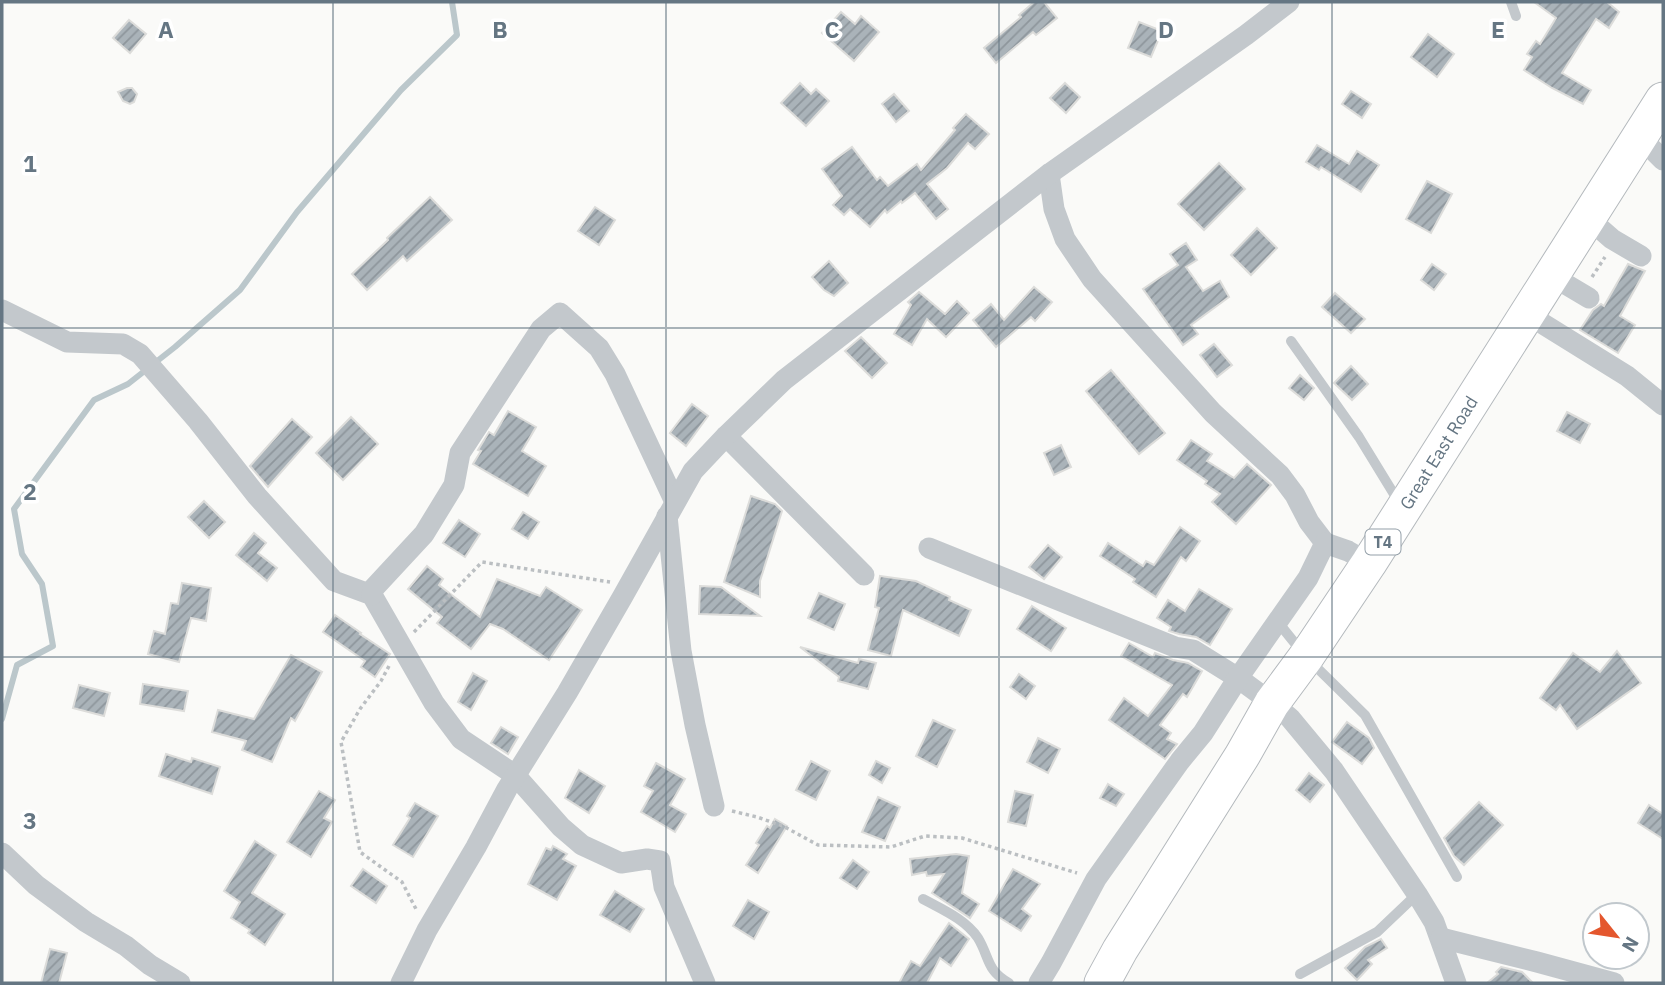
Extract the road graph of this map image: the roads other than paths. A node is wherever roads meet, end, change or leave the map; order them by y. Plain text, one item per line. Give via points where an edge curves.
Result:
1 (1289, 2) edge
2 (1511, 2) edge
3 (1516, 16) dead end
4 (1663, 100) edge
5 (1651, 148) edge
6 (1049, 174) junction
7 (1588, 218) junction
8 (1641, 256) dead end
9 (1552, 276) junction
10 (1585, 296) road end
11 (2, 310) edge
12 (1527, 314) junction
13 (1291, 341) dead end
14 (1663, 405) edge
15 (726, 436) junction
16 (671, 509) junction
17 (1403, 509) junction
18 (1325, 542) junction
19 (929, 548) dead end
20 (1369, 563) junction
21 (864, 575) dead end
22 (372, 594) junction
23 (1277, 621) junction
24 (1306, 657) junction
25 (1238, 678) junction
26 (1272, 703) junction
27 (515, 775) junction
28 (714, 806) road end
29 (2, 853) edge
30 (1457, 877) dead end
31 (1417, 894) junction
32 (923, 899) dead end
33 (1441, 938) junction
34 (1300, 974) dead end
35 (180, 983) edge
36 (401, 983) edge
37 (705, 983) edge
38 (1009, 983) edge
39 (1039, 983) edge
40 (1102, 983) edge
41 (1456, 983) edge
42 (1614, 983) edge

1 - 6 street
2 - 3 lane
4 - 5 highway, Great East Road / T4
5 - 7 highway, Great East Road / T4
6 - 15 street via 784,380
6 - 18 street via 1054,209 1065,239 1092,279 1213,414 1280,475
7 - 8 street
7 - 9 highway, Great East Road / T4
9 - 10 street
9 - 12 highway, Great East Road / T4
11 - 22 street via 67,342 123,344 140,354 334,581
12 - 14 street via 1627,376
12 - 17 highway, Great East Road / T4
13 - 17 lane
15 - 16 street via 693,471
15 - 21 street
16 - 22 street via 610,365 599,348 560,313 541,329 460,453 454,485 424,534
16 - 27 street
16 - 28 street via 681,651
17 - 20 highway, Great East Road / T4
18 - 20 street
18 - 23 street via 1308,578
19 - 25 street via 1175,647 1193,650
20 - 24 highway, Great East Road / T4
22 - 27 street via 434,703 461,739
23 - 24 lane
23 - 25 street
24 - 26 highway, Great East Road / T4
24 - 30 lane via 1365,715
25 - 26 street
25 - 39 street via 1096,879
26 - 31 street via 1334,772
26 - 40 highway, Great East Road / T4
27 - 36 street
27 - 37 street via 582,845 621,863 660,861 664,887
29 - 35 street via 86,922
31 - 33 street
31 - 34 lane via 1377,932
32 - 38 lane via 959,918 978,938 996,976
33 - 41 street
33 - 42 street

